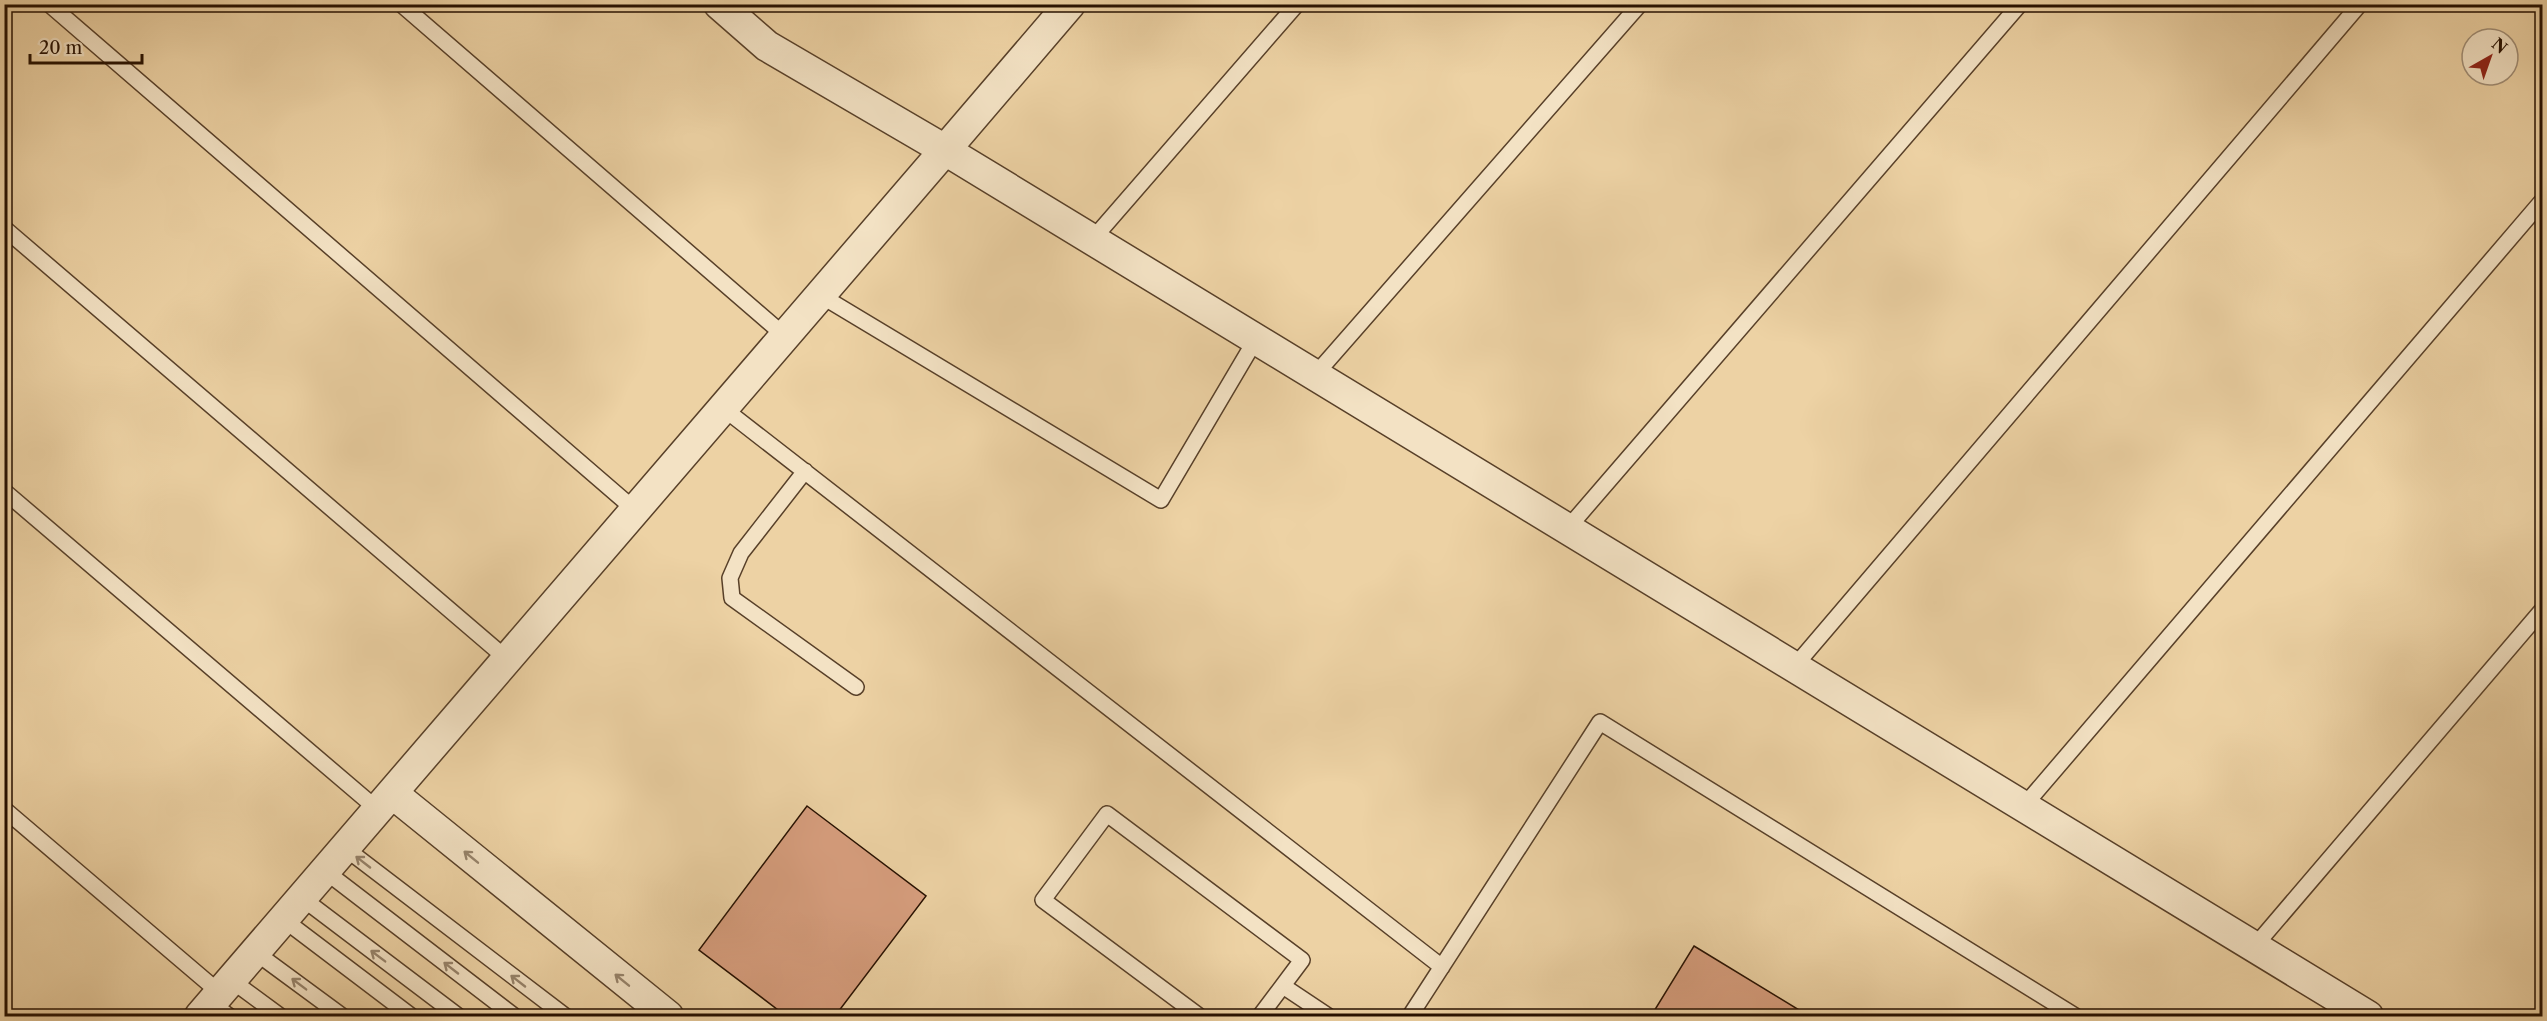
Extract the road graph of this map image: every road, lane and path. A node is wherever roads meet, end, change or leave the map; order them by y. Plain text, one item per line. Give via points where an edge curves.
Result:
1 (49, 4) edge
2 (401, 4) edge
3 (719, 4) edge
4 (1070, 4) edge
5 (1297, 4) edge
6 (1640, 4) edge
7 (2020, 4) edge
8 (2360, 4) edge
9 (945, 150) junction
10 (2542, 201) edge
11 (4, 228) edge
12 (1092, 240) junction
13 (820, 295) junction
14 (785, 336) junction
15 (1256, 339) junction
16 (1315, 375) junction
17 (723, 408) junction
18 (806, 471) junction
19 (4, 491) edge
20 (635, 510) junction
21 (1567, 529) junction
22 (2542, 610) edge
23 (507, 659) junction
24 (1794, 667) junction
25 (856, 687) dead end
26 (385, 801) junction
27 (2023, 807) junction
28 (4, 809) edge
29 (345, 848) junction
30 (325, 871) junction
31 (293, 909) junction
32 (2254, 947) junction
33 (255, 952) junction
34 (1442, 967) junction
35 (1283, 986) junction
36 (218, 1002) edge
37 (280, 1017) edge
38 (342, 1017) edge
39 (411, 1017) edge
40 (458, 1017) edge
41 (514, 1017) edge
42 (564, 1017) edge
43 (668, 1017) edge
44 (1199, 1017) edge
45 (1260, 1017) edge
46 (1328, 1017) edge
47 (1410, 1017) edge
48 (2074, 1017) edge
49 (2368, 1017) edge

1 - 20 lane
2 - 14 lane
3 - 9 street via 767,46
4 - 9 street
5 - 12 lane
6 - 16 lane
7 - 21 lane
8 - 24 lane
9 - 12 street
9 - 13 street
10 - 27 lane
11 - 23 lane
12 - 15 street
13 - 14 street
13 - 15 lane via 1161,500
14 - 17 street
15 - 16 street
16 - 21 street
17 - 18 lane
17 - 20 street
18 - 25 lane via 741,553 730,578 732,598
18 - 34 lane
19 - 26 lane
20 - 23 street
21 - 24 street
22 - 32 lane
23 - 26 street
24 - 27 street
26 - 29 street
43 -> 26 street
27 - 32 street
28 - 36 lane
29 - 30 street
42 -> 29 lane
30 - 31 street
41 -> 30 lane
31 - 33 street
31 - 39 lane
40 -> 31 lane
32 - 49 street
33 - 36 street
38 -> 33 lane
34 - 47 lane
34 - 48 lane via 1600,722
35 - 44 lane via 1302,960 1107,814 1044,900
35 - 45 lane
35 - 46 lane
36 - 37 lane

